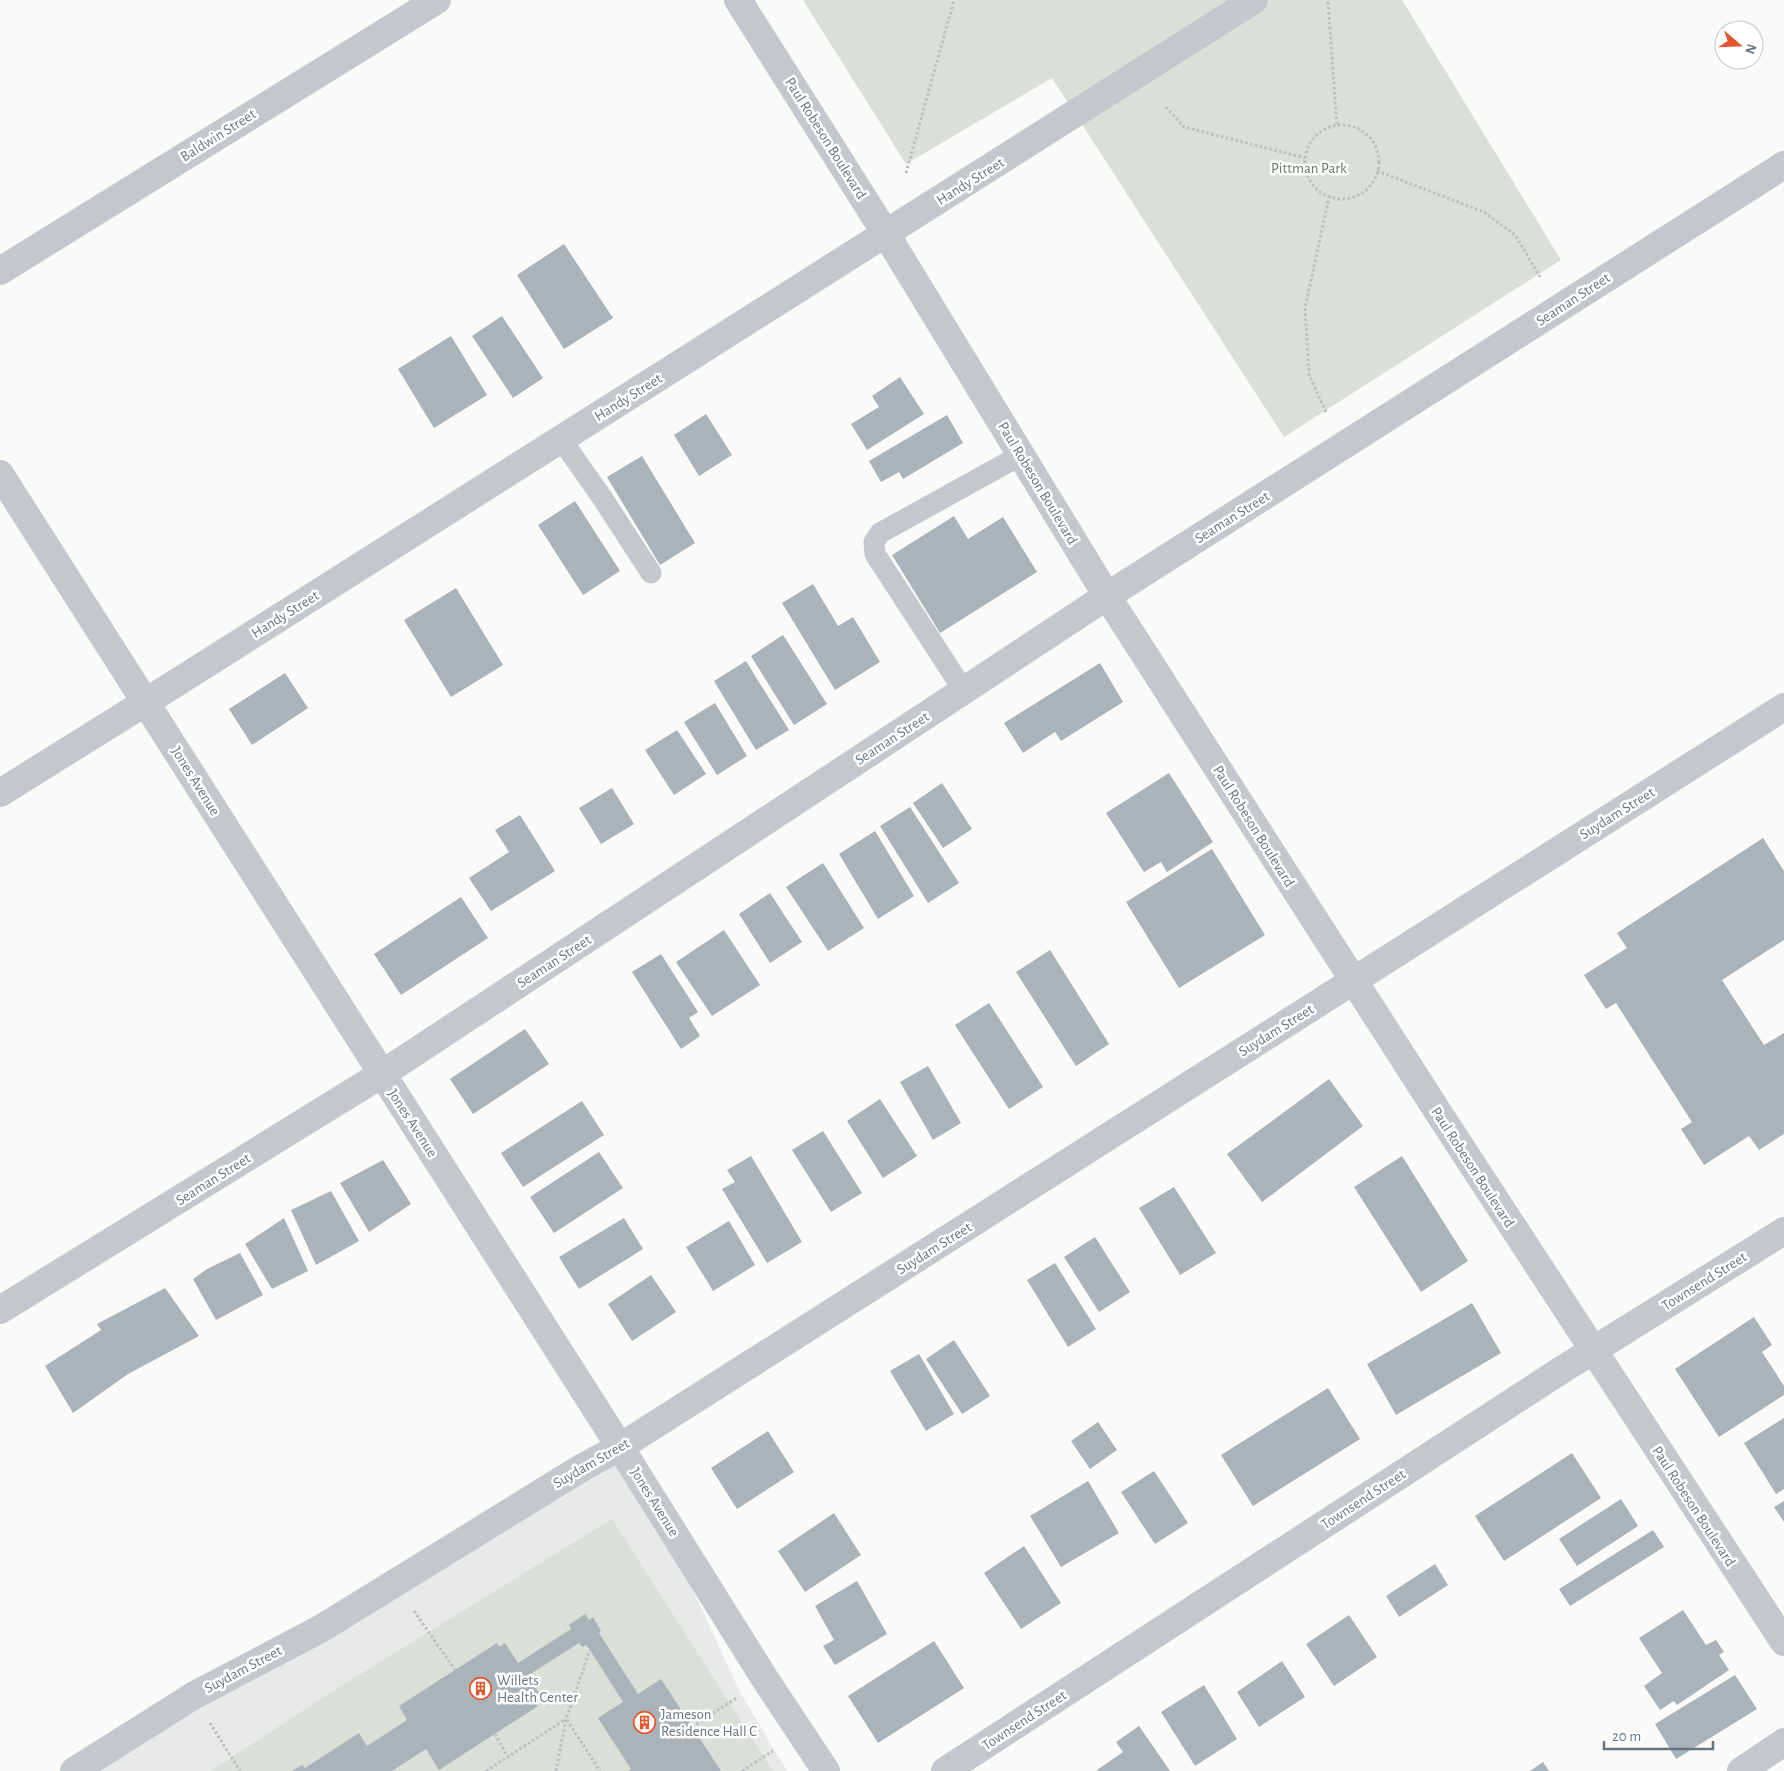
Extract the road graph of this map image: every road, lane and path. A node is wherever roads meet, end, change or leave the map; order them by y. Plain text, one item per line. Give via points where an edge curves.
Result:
1 (437, 0) edge
2 (738, 0) edge
3 (954, 0) edge
4 (1254, 0) edge
5 (1328, 2) dead end
6 (1166, 107) dead end
7 (1337, 126) junction
8 (1305, 158) junction
9 (1784, 165) edge
10 (1377, 171) junction
11 (906, 173) dead end
12 (1329, 197) junction
13 (886, 234) junction
14 (0, 270) edge
15 (1540, 277) dead end
16 (1326, 412) dead end
17 (561, 439) junction
18 (1021, 454) junction
19 (0, 474) edge
20 (651, 573) dead end
21 (1107, 596) junction
22 (964, 691) junction
23 (146, 702) junction
24 (1784, 707) edge
25 (0, 793) edge
26 (1353, 981) junction
27 (382, 1074) junction
28 (1784, 1231) edge
29 (0, 1310) edge
30 (1592, 1350) junction
31 (620, 1447) junction
32 (395, 1583) junction
33 (1784, 1642) edge
34 (590, 1650) dead end
35 (455, 1670) dead end
36 (765, 1679) junction
37 (193, 1696) junction
38 (566, 1719) junction
39 (692, 1727) dead end
40 (495, 1734) dead end
41 (1784, 1742) edge
42 (508, 1757) junction
43 (74, 1771) edge
44 (240, 1771) edge
45 (486, 1771) edge
46 (556, 1771) edge
47 (600, 1771) edge
48 (826, 1771) edge
49 (945, 1771) edge
50 (1741, 1771) edge

1 - 14 street, Baldwin Street
2 - 13 street, Paul Robeson Boulevard
3 - 11 path
4 - 13 street, Handy Street
5 - 7 path
6 - 8 path via 1184,127
7 - 8 path via 1316,136 1308,146
7 - 10 path via 1360,130 1369,137 1379,159
8 - 12 path via 1310,182
9 - 21 street, Seaman Street
10 - 12 path via 1368,187 1353,197
10 - 15 path via 1484,212 1516,236
12 - 16 path via 1305,308 1309,375
13 - 17 street, Handy Street
13 - 18 street, Paul Robeson Boulevard
17 - 20 lane
17 - 23 street, Handy Street
18 - 21 street, Paul Robeson Boulevard
18 - 22 lane via 880,533 874,542 875,554
19 - 23 street, Jones Avenue
21 - 22 street, Seaman Street
21 - 26 street, Paul Robeson Boulevard
22 - 27 street, Seaman Street
23 - 25 street, Handy Street
23 - 27 street, Jones Avenue
24 - 26 street, Suydam Street
26 - 30 street, Paul Robeson Boulevard
26 - 31 street, Suydam Street
27 - 29 street, Seaman Street
27 - 31 street, Jones Avenue
28 - 30 street, Townsend Street
30 - 33 street, Paul Robeson Boulevard
30 - 49 street, Townsend Street
31 - 32 street, Suydam Street via 583,1466
31 - 36 street, Jones Avenue
32 - 35 path
32 - 37 street, Suydam Street via 322,1628
34 - 38 path
36 - 39 path
36 - 48 street, Jones Avenue
37 - 43 street, Suydam Street
37 - 44 path
38 - 42 path
38 - 46 path
38 - 47 path
40 - 42 path
41 - 50 street
42 - 45 path

